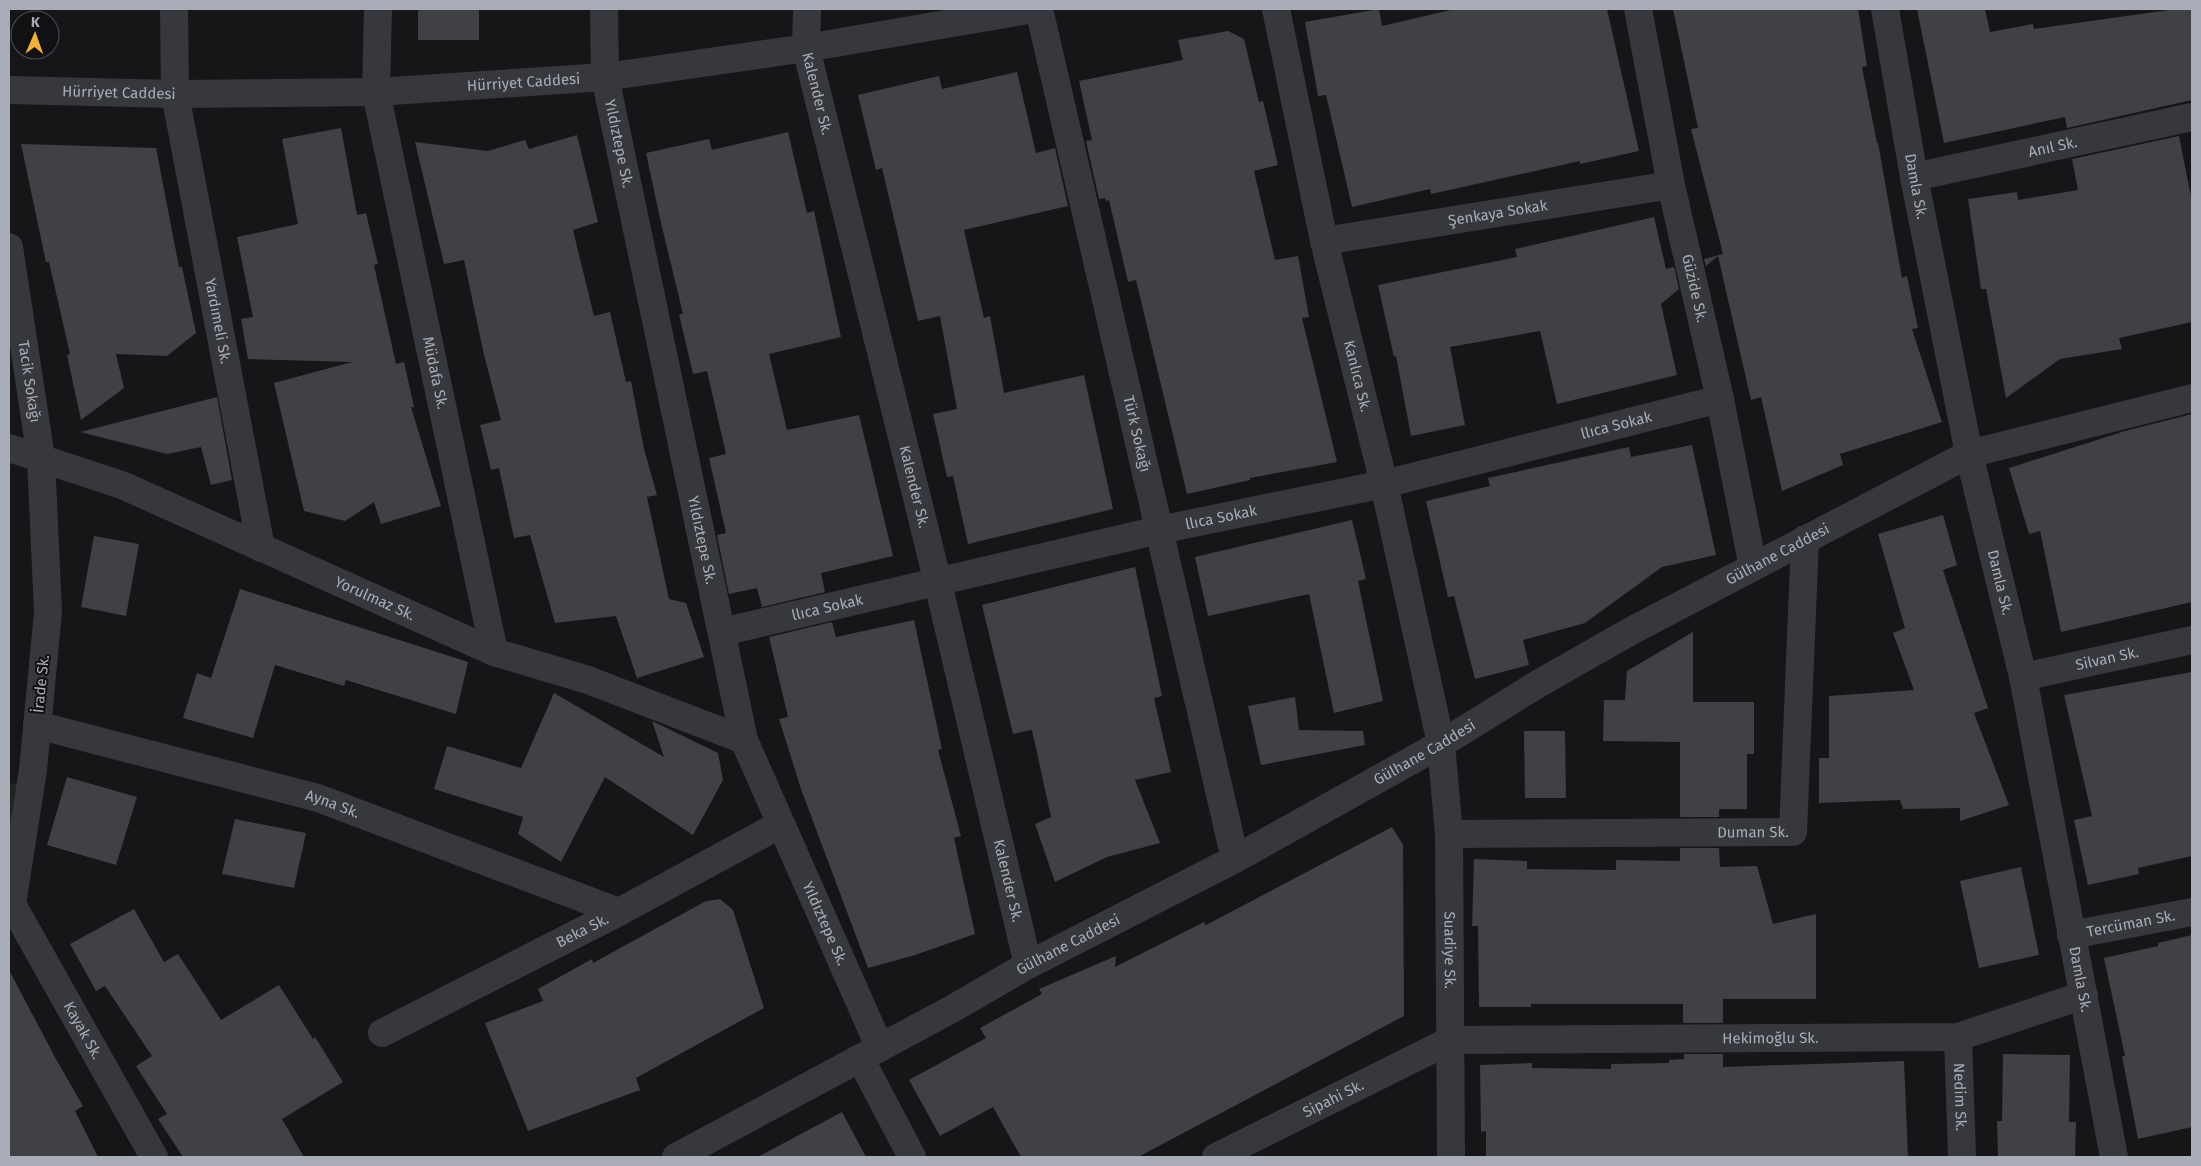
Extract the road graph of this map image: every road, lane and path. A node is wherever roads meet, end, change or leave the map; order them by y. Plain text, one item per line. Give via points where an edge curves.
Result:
1 (174, 9) edge
2 (378, 9) edge
3 (604, 9) edge
4 (806, 9) edge
5 (1034, 9) edge
6 (1038, 9) edge
7 (1276, 9) edge
8 (1638, 9) edge
9 (1885, 9) edge
10 (972, 14) edge
11 (806, 48) junction
12 (605, 77) junction
13 (9, 90) edge
14 (376, 92) junction
15 (175, 94) junction
16 (2192, 117) edge
17 (1914, 177) junction
18 (1671, 186) junction
19 (1324, 241) junction
20 (9, 247) edge
21 (2192, 398) edge
22 (1720, 399) junction
23 (9, 448) edge
24 (1970, 454) junction
25 (41, 458) junction
26 (1384, 484) junction
27 (1159, 530) junction
28 (1804, 539) junction
29 (262, 548) junction
30 (1753, 567) junction
31 (938, 583) junction
32 (722, 632) junction
33 (2192, 640) edge
34 (494, 652) junction
35 (2023, 677) junction
36 (37, 724) junction
37 (744, 740) junction
38 (1441, 744) junction
39 (781, 824) junction
40 (1448, 834) junction
41 (1235, 859) junction
42 (10, 906) edge
43 (619, 912) junction
44 (2192, 912) edge
45 (2071, 935) junction
46 (1028, 965) junction
47 (2084, 995) junction
48 (382, 1033) dead end
49 (1958, 1037) junction
50 (1450, 1040) junction
51 (870, 1053) junction
52 (154, 1157) edge
53 (676, 1157) edge
54 (912, 1157) edge
55 (1216, 1157) edge
56 (1451, 1157) edge
57 (1962, 1157) edge
58 (2114, 1157) edge

1 - 15 street, Yardımeli Sk.
2 - 14 street, Müdafa Sk.
3 - 12 street, Yıldıztepe Sk.
4 - 11 street, Kalender Sk.
5 - 10 street, Hürriyet Caddesi
6 - 27 street, Türk Sokağı
7 - 19 street, Kanlıca Sk.
8 - 18 street, Güzide Sk.
9 - 17 street, Damla Sk.
10 - 11 street, Hürriyet Caddesi
11 - 12 street, Hürriyet Caddesi
11 - 31 street, Kalender Sk.
12 - 14 street, Hürriyet Caddesi
12 - 32 street, Yıldıztepe Sk.
13 - 15 street, Hürriyet Caddesi
14 - 15 street, Hürriyet Caddesi
14 - 34 street, Müdafa Sk.
15 - 29 street, Yardımeli Sk.
16 - 17 street, Anıl Sk.
17 - 24 street, Damla Sk.
18 - 19 street, Şenkaya Sokak
18 - 22 street, Güzide Sk.
19 - 26 street, Kanlıca Sk.
20 - 25 street, Tacik Sokağı
21 - 24 street, Gülhane Caddesi
22 - 26 street, llıca Sokak
22 - 30 street, Güzide Sk.
23 - 25 street, Yorulmaz Sk.
24 - 28 street, Gülhane Caddesi
24 - 35 street, Damla Sk.
25 - 29 street, Yorulmaz Sk. via 122,485
25 - 36 street, İrade Sk. via 48,612
26 - 27 street, llıca Sokak
26 - 38 street, Kanlıca Sk.
27 - 31 street, llıca Sokak
27 - 41 street, Türk Sokağı
28 - 30 street, Gülhane Caddesi
28 - 40 street, Duman Sk. via 1793,832
29 - 34 street, Yorulmaz Sk.
30 - 38 street, Gülhane Caddesi via 1564,670
31 - 32 street, llıca Sokak
31 - 46 street, Kalender Sk.
32 - 37 street, Yıldıztepe Sk.
33 - 35 street, Silvan Sk.
34 - 37 street, Yorulmaz Sk. via 588,680
35 - 45 street, Damla Sk.
36 - 42 street, İrade Sk. via 33,770
36 - 43 street, Ayna Sk. via 318,798
37 - 39 street, Yıldıztepe Sk.
38 - 40 street, Suadiye Sk.
38 - 41 street, Gülhane Caddesi
39 - 43 street, Beka Sk.
39 - 51 street, Yıldıztepe Sk.
40 - 50 street, Suadiye Sk.
41 - 46 street, Gülhane Caddesi
42 - 52 street, Kayak Sk.
43 - 48 street, Beka Sk.
44 - 45 street, Tercüman Sk.
45 - 47 street, Damla Sk.
46 - 51 street, Gülhane Caddesi
47 - 49 street, Hekimoğlu Sk.
47 - 58 street, Damla Sk.
49 - 50 street, Hekimoğlu Sk.
49 - 57 street, Nedim Sk.
50 - 55 street, Sipahi Sk.
50 - 56 street, Suadiye Sk.
51 - 53 street, Gülhane Caddesi
51 - 54 street, Yıldıztepe Sk.

